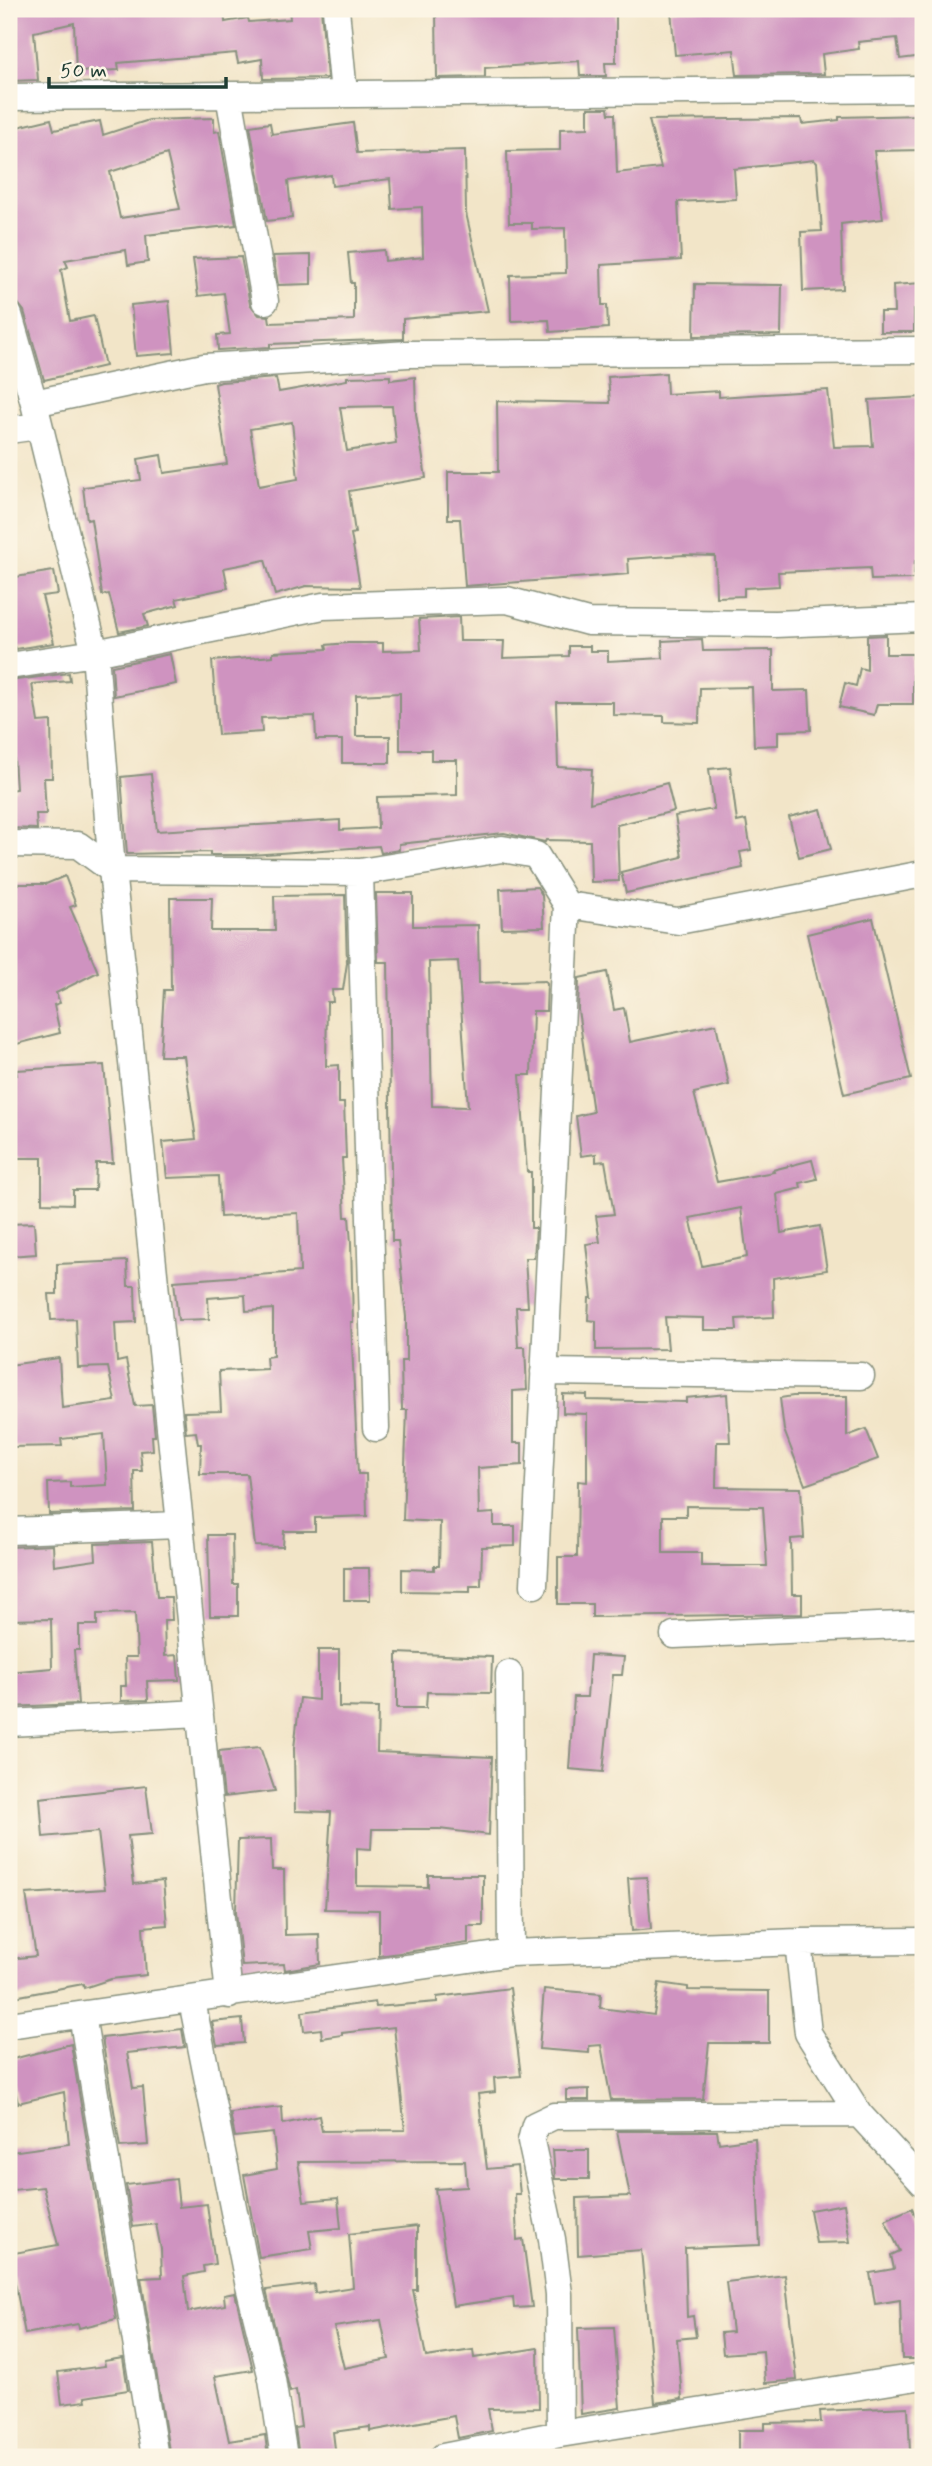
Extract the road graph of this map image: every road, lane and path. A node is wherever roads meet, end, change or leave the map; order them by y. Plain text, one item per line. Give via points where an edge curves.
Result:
1 (336, 9) edge
2 (923, 89) edge
3 (344, 94) junction
4 (229, 95) junction
5 (9, 97) edge
6 (265, 301) dead end
7 (9, 315) edge
8 (923, 350) edge
9 (36, 414) junction
10 (9, 430) edge
11 (923, 618) edge
12 (95, 653) junction
13 (9, 666) edge
14 (9, 844) edge
15 (113, 870) junction
16 (360, 872) junction
17 (923, 874) edge
18 (568, 905) junction
19 (544, 1372) junction
20 (861, 1376) dead end
21 (376, 1428) dead end
22 (180, 1525) junction
23 (9, 1531) edge
24 (534, 1585) dead end
25 (923, 1624) edge
26 (674, 1634) dead end
27 (509, 1674) dead end
28 (200, 1713) junction
29 (9, 1723) edge
30 (923, 1941) edge
31 (798, 1942) junction
32 (511, 1953) junction
33 (229, 1995) junction
34 (192, 2001) junction
35 (82, 2015) junction
36 (9, 2025) edge
37 (859, 2114) junction
38 (923, 2183) edge
39 (923, 2376) edge
40 (560, 2434) junction
41 (155, 2457) edge
42 (284, 2457) edge
43 (443, 2457) edge

1 - 3 street
2 - 3 street
3 - 4 street
4 - 5 street
4 - 6 street
7 - 9 street
8 - 9 street via 381,356 204,367
9 - 10 street
9 - 12 street
11 - 12 street via 775,624 588,622 508,600 323,606
12 - 13 street
12 - 15 street
14 - 15 street via 78,845
15 - 16 street
15 - 22 street
16 - 18 street via 502,849 536,855
16 - 21 street
17 - 18 street via 678,921
18 - 19 street
19 - 20 street
19 - 24 street
22 - 23 street
22 - 28 street
25 - 26 street
27 - 32 street
28 - 29 street
28 - 33 street
30 - 31 street
31 - 32 street
31 - 37 street via 808,2033
32 - 33 street
33 - 34 street
34 - 35 street
34 - 42 street via 248,2283 272,2379
35 - 36 street
35 - 41 street
37 - 38 street
37 - 40 street via 554,2116 535,2125 531,2141 559,2294
39 - 40 street
40 - 43 street

